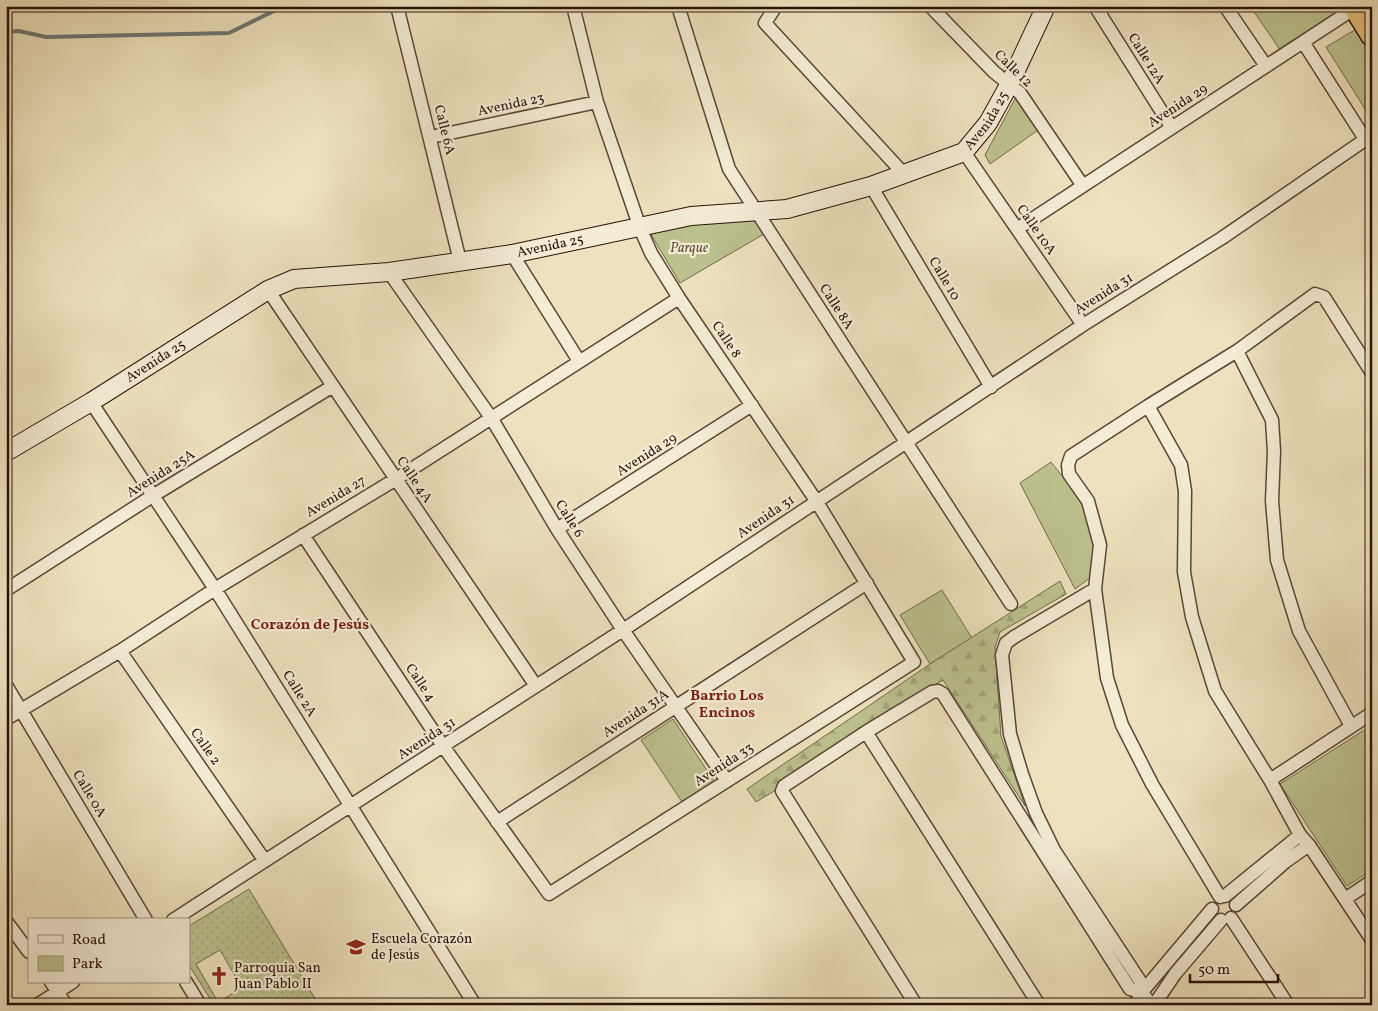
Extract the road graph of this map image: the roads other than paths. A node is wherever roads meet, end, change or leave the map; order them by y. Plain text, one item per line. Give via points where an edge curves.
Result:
1 (397, 6) edge
2 (573, 6) edge
3 (678, 6) edge
4 (776, 6) edge
5 (930, 6) edge
6 (1046, 6) edge
7 (1095, 6) edge
8 (1225, 6) edge
9 (1355, 7) edge
10 (1372, 35) edge
11 (1304, 42) junction
12 (1266, 66) junction
13 (1009, 85) junction
14 (597, 102) junction
15 (1172, 128) junction
16 (1369, 137) edge
17 (431, 138) junction
18 (964, 152) junction
19 (904, 174) junction
20 (871, 186) junction
21 (1083, 186) junction
22 (755, 211) junction
23 (640, 228) junction
24 (1017, 229) junction
25 (512, 254) junction
26 (460, 261) junction
27 (389, 272) junction
28 (268, 290) junction
29 (679, 298) junction
30 (1083, 325) junction
31 (1237, 350) junction
32 (579, 361) junction
33 (1372, 373) edge
34 (333, 386) junction
35 (991, 387) junction
36 (91, 402) junction
37 (752, 405) junction
38 (1148, 406) junction
39 (492, 419) junction
40 (906, 442) junction
41 (6, 452) edge
42 (396, 479) junction
43 (154, 495) junction
44 (817, 502) junction
45 (557, 529) junction
46 (303, 535) junction
47 (867, 583) junction
48 (215, 589) junction
49 (1095, 589) junction
50 (6, 590) edge
51 (1011, 604) dead end
52 (623, 630) junction
53 (120, 651) junction
54 (914, 662) joint
55 (6, 684) edge
56 (536, 686) junction
57 (676, 706) junction
58 (22, 710) junction
59 (1372, 713) edge
60 (6, 719) edge
61 (1351, 726) junction
62 (866, 732) junction
63 (444, 746) junction
64 (727, 780) junction
65 (1270, 780) junction
66 (351, 805) junction
67 (497, 822) junction
68 (1305, 840) junction
69 (1050, 852) junction
70 (265, 861) junction
71 (1372, 881) edge
72 (550, 894) joint
73 (1222, 896) junction
74 (1345, 899) junction
75 (1236, 904) junction
76 (1212, 909) junction
77 (145, 918) edge
78 (176, 918) edge
79 (1226, 919) junction
80 (6, 921) edge
81 (1372, 940) edge
82 (28, 951) edge
83 (187, 984) edge
84 (54, 987) edge
85 (1142, 992) junction
86 (37, 1005) edge
87 (66, 1005) edge
88 (200, 1005) edge
89 (476, 1005) edge
90 (916, 1005) edge
91 (1039, 1005) edge
92 (1135, 1005) edge
93 (1152, 1005) edge
94 (1288, 1005) edge

1 - 17 street, Calle 6A
2 - 14 street, Calle 8
3 - 22 street, Calle 8A via 729,169
4 - 19 street via 765,23
5 - 13 street, Calle 12
6 - 13 street, Avenida 25
7 - 15 street, Calle 12A
8 - 12 street
9 - 10 highway
9 - 11 street, Avenida 29
11 - 12 street, Avenida 29
11 - 16 street
12 - 15 street, Avenida 29
13 - 18 street, Avenida 25 via 988,123
13 - 21 street, Calle 12 via 1020,93
14 - 17 street, Avenida 23
14 - 23 street, Calle 8
15 - 21 street, Avenida 29
16 - 30 street, Avenida 31 via 1222,238
17 - 26 street, Calle 6A
18 - 19 street, Avenida 25
18 - 24 street, Calle 10A
19 - 20 street, Avenida 25
20 - 22 street, Avenida 25 via 787,209
20 - 35 street, Calle 10
21 - 24 street, Avenida 29
22 - 23 street, Avenida 25 via 691,216
22 - 40 street, Calle 8A
23 - 25 street, Avenida 25
23 - 29 street, Calle 8 via 651,253
24 - 30 street, Calle 10A
25 - 26 street, Avenida 25
25 - 32 street
26 - 27 street, Avenida 25
27 - 28 street, Avenida 25 via 294,279
27 - 39 street, Calle 6
28 - 34 street, Calle 4A
28 - 36 street, Avenida 25
29 - 32 street, Avenida 27
29 - 37 street, Calle 8
30 - 35 street, Avenida 31
31 - 33 street via 1315,294 1320,294
31 - 38 street
31 - 61 street via 1272,420 1272,500 1277,560 1299,631
32 - 39 street, Avenida 27
34 - 42 street, Calle 4A
34 - 43 street, Avenida 25A
35 - 40 street, Avenida 31
36 - 41 street, Avenida 25
36 - 43 street, Calle 2A
37 - 44 street, Calle 8
37 - 45 street, Avenida 29
38 - 49 street via 1071,456 1068,465 1069,474 1088,501 1100,545
38 - 65 street via 1181,465 1185,491 1184,572 1192,617 1215,690
39 - 42 street, Avenida 27
39 - 45 street, Calle 6
40 - 44 street, Avenida 31
40 - 51 street, Calle 8A
42 - 46 street, Avenida 27
42 - 56 street, Calle 4A
43 - 48 street, Calle 2A
43 - 50 street, Avenida 25A
44 - 47 street, Calle 8
44 - 52 street, Avenida 31
45 - 52 street, Calle 6
46 - 48 street, Avenida 27
46 - 63 street, Calle 4
47 - 54 street, Calle 8
47 - 57 street, Avenida 31A
48 - 53 street, Avenida 27
48 - 66 street, Calle 2A
49 - 69 street via 1014,637 1006,644 1002,655 1010,734
49 - 73 street via 1107,678 1122,725 1152,784
52 - 56 street, Avenida 31
52 - 57 street, Calle 6
53 - 58 street, Avenida 27
53 - 70 street, Calle 2
54 - 64 street, Avenida 33
55 - 58 street, Calle 0A
56 - 63 street, Avenida 31
57 - 64 street, Calle 6
57 - 67 street, Avenida 31A
58 - 60 street, Avenida 27
58 - 77 street, Calle 0A
59 - 61 street
61 - 65 street
62 - 69 street via 932,692 943,694
62 - 90 street via 784,786 782,791
62 - 91 street
63 - 66 street, Avenida 31
63 - 67 street, Calle 4
64 - 72 street, Avenida 33
65 - 68 street
66 - 70 street, Avenida 31
66 - 89 street, Calle 2A
67 - 72 street, Calle 4
68 - 73 street
68 - 74 street
68 - 75 street via 1285,862
69 - 85 street via 1130,989
70 - 78 street, Avenida 31
71 - 74 street
73 - 75 street
73 - 76 street
74 - 81 street
75 - 79 street via 1237,910
76 - 79 street via 1217,918
76 - 85 street
79 - 93 street
79 - 94 street
80 - 82 street
83 - 88 street
84 - 86 street
84 - 87 street
85 - 92 street
85 - 93 street

